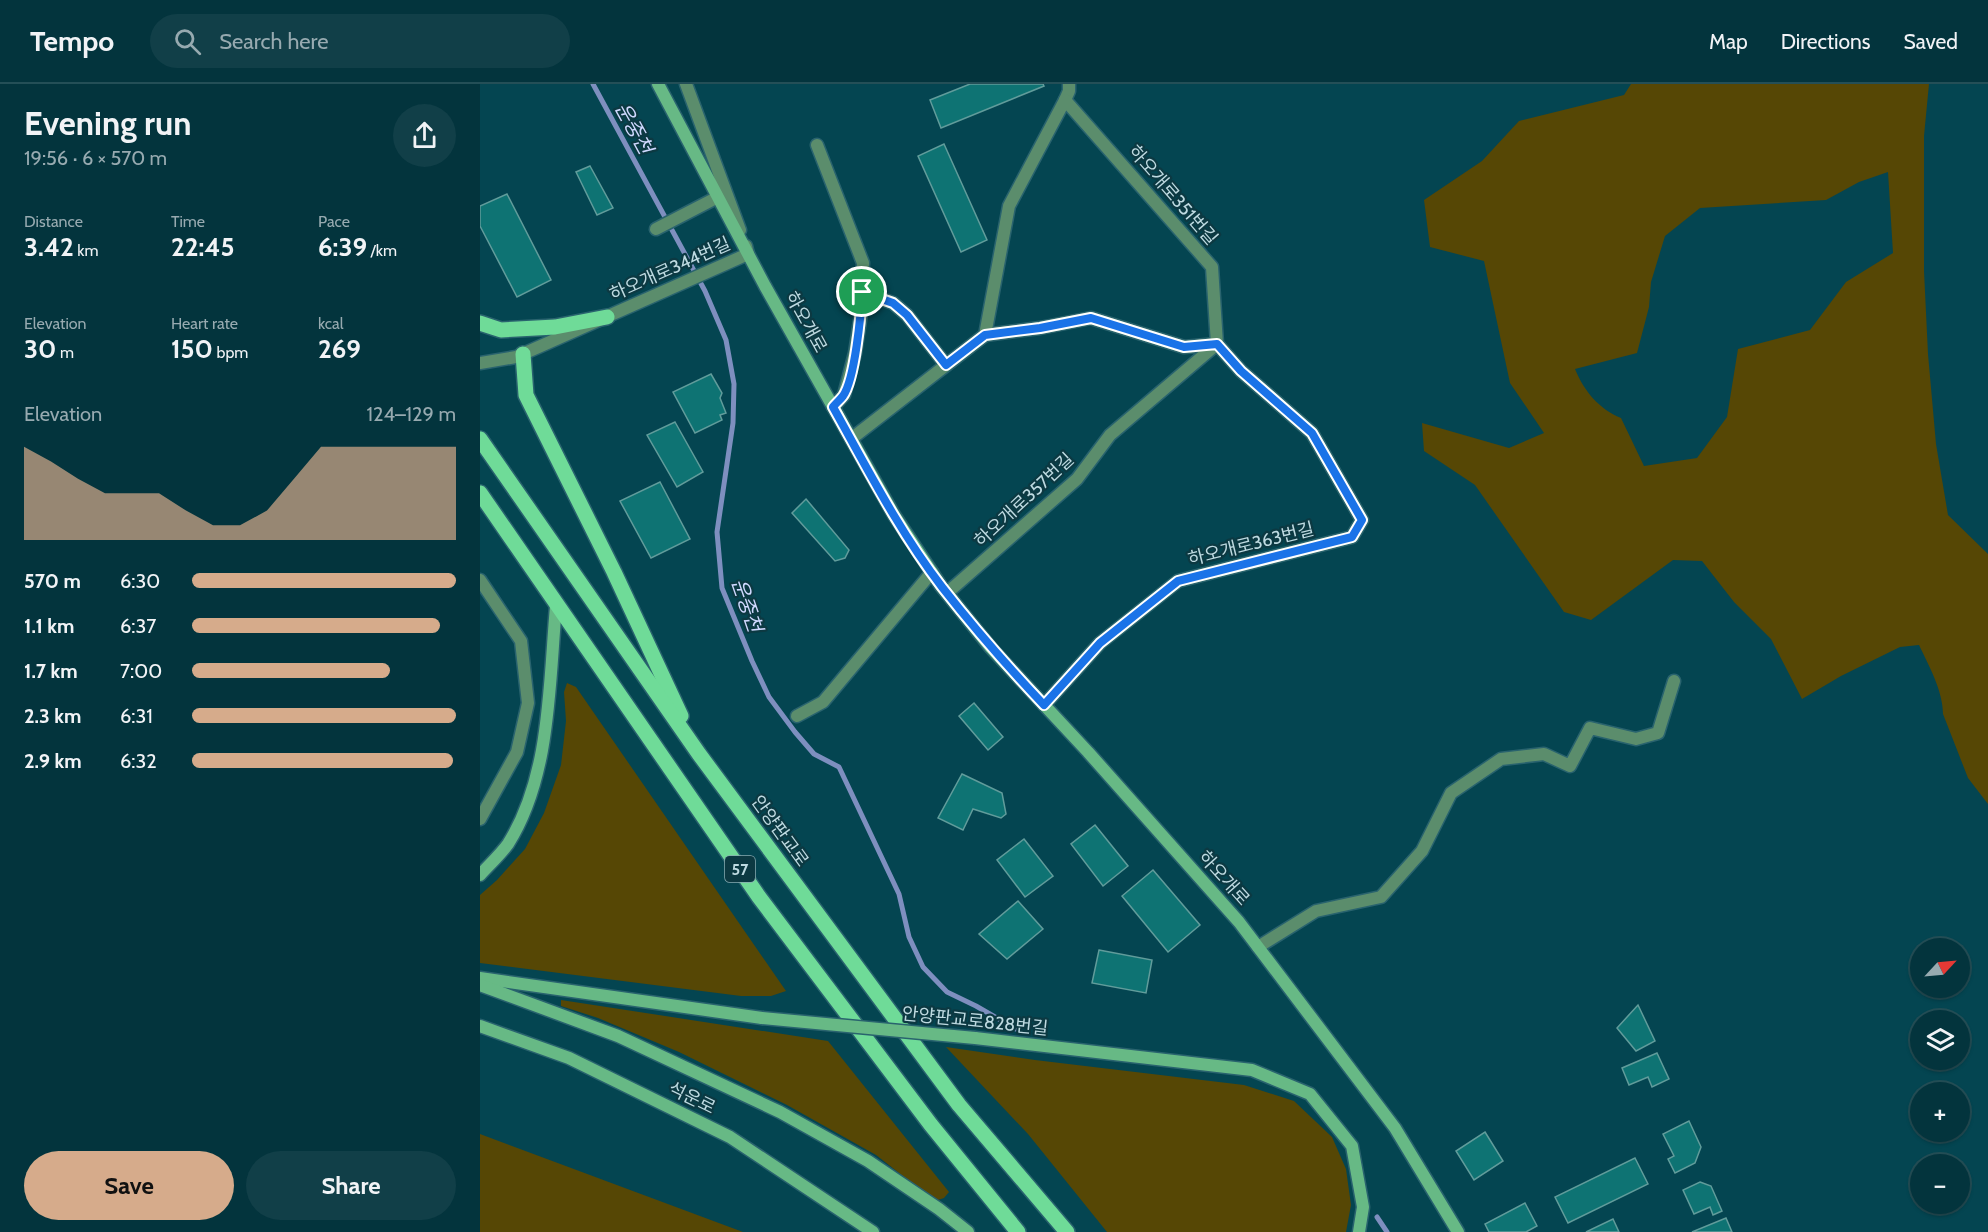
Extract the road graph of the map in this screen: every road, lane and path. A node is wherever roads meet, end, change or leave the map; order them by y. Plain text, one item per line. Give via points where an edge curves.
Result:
1 (657, 84) edge
2 (686, 84) edge
3 (1069, 84) edge
4 (1065, 100) junction
5 (817, 145) dead end
6 (718, 197) junction
7 (656, 229) dead end
8 (748, 254) junction
9 (862, 292) junction
10 (607, 317) junction
11 (480, 323) edge
12 (985, 335) junction
13 (1217, 344) junction
14 (523, 354) junction
15 (480, 363) edge
16 (946, 365) junction
17 (833, 407) junction
18 (480, 439) edge
19 (851, 439) junction
20 (480, 493) edge
21 (932, 572) junction
22 (480, 580) edge
23 (947, 593) junction
24 (556, 606) junction
25 (1674, 681) dead end
26 (1044, 705) junction
27 (797, 716) dead end
28 (699, 754) junction
29 (480, 819) edge
30 (480, 875) edge
31 (1258, 947) junction
32 (480, 978) edge
33 (480, 985) edge
34 (480, 1026) edge
35 (873, 1232) edge
36 (968, 1232) edge
37 (1018, 1232) edge
38 (1067, 1232) edge
39 (1359, 1232) edge
40 (1458, 1232) edge

1 - 6 street, 하오개로
2 - 8 street
3 - 4 street
4 - 12 street via 1009,206
4 - 13 street, 하오개로351번길 via 1212,267
5 - 9 street via 863,263
6 - 7 street
6 - 8 street, 하오개로
8 - 10 street, 하오개로344번길
8 - 17 street, 하오개로
9 - 16 street via 893,303 907,315
9 - 17 street via 848,383
10 - 11 main road via 555,327 501,330
10 - 14 street, 하오개로344번길
12 - 13 street via 1091,318 1184,347
12 - 16 street
13 - 23 street, 하오개로357번길 via 1110,435 1077,479
13 - 26 street, 하오개로363번길 via 1241,371 1312,433 1362,520 1352,537 1178,581 1100,643
14 - 15 street, 하오개로344번길
14 - 28 main road via 526,395
16 - 19 street
17 - 19 street, 하오개로
18 - 28 main road, 안양판교로 / 57
19 - 21 street, 하오개로
20 - 24 main road, 57
21 - 23 street, 하오개로
21 - 27 street via 823,702
22 - 29 street via 521,641 528,703 517,752
23 - 26 street, 하오개로
24 - 30 street via 538,771 526,809 507,845
24 - 37 main road, 57 via 759,897 931,1125
25 - 31 street via 1658,733 1636,739 1590,728 1570,766 1544,754 1501,759 1451,793 1422,851 1381,897 1316,910
26 - 31 street, 하오개로
28 - 38 main road, 안양판교로 / 57 via 958,1106
31 - 40 street, 하오개로 via 1395,1128
32 - 39 street, 안양판교로828번길, bridge via 762,1018 1252,1070 1310,1094 1353,1146 1363,1207
33 - 36 street via 618,1036 780,1112 868,1161
34 - 35 street, 석운로 via 569,1058 730,1137

